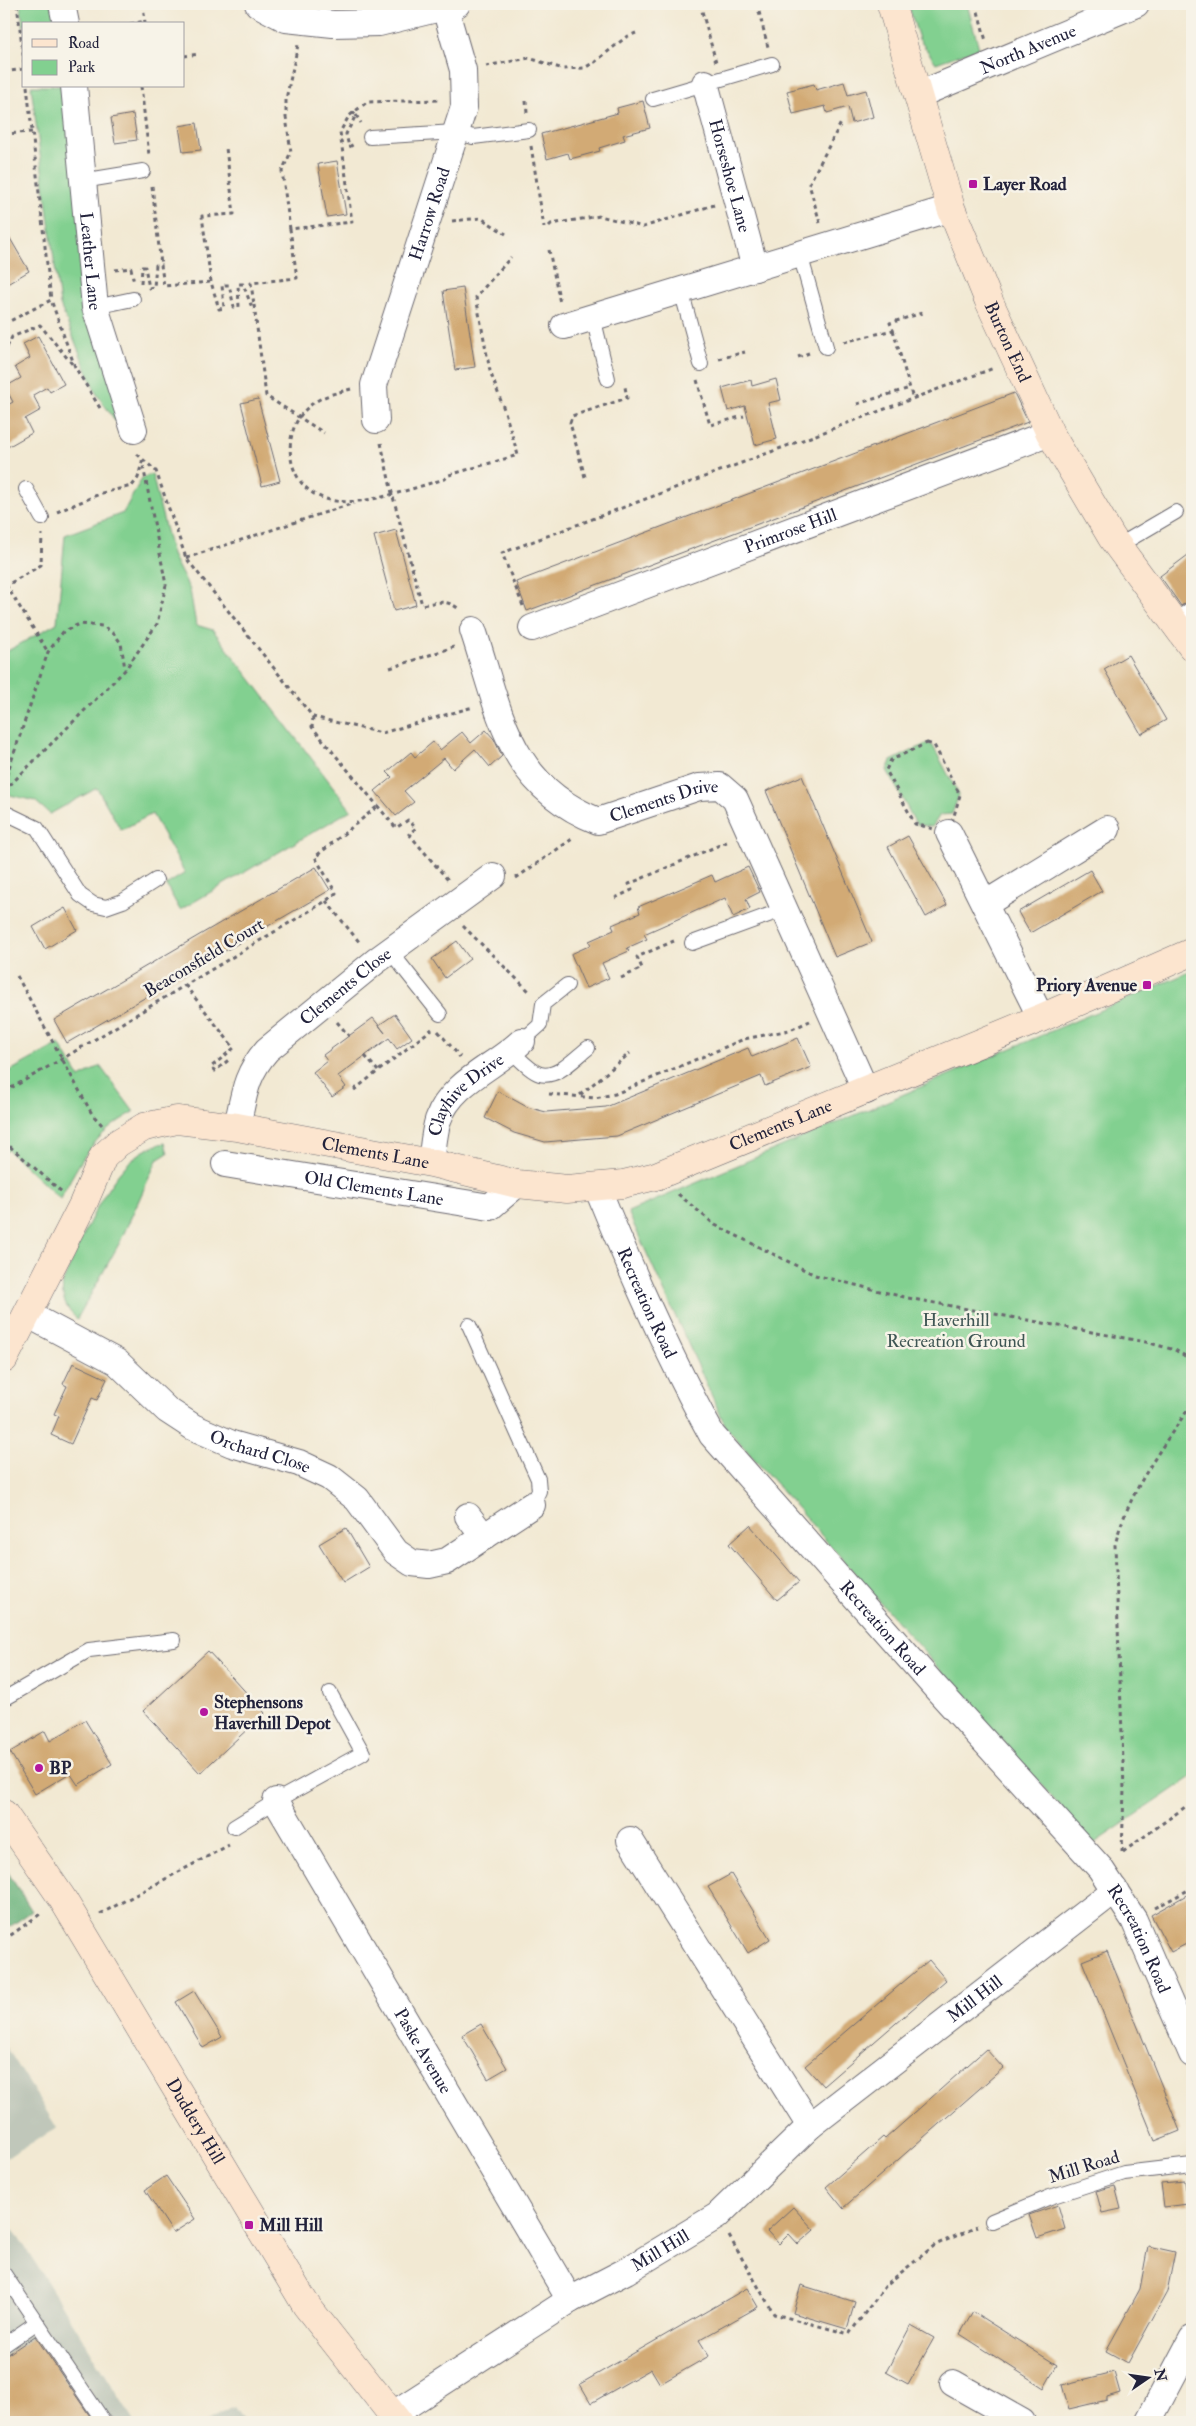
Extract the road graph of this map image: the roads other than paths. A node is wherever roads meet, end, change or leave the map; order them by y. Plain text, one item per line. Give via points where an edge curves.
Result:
1 (62, 4) edge
2 (258, 4) edge
3 (891, 4) edge
4 (1136, 4) edge
5 (451, 6) edge
6 (66, 22) edge
7 (772, 64) road end
8 (712, 81) junction
9 (74, 88) edge
10 (918, 95) junction
11 (653, 99) dead end
12 (529, 130) road end
13 (456, 132) junction
14 (370, 137) dead end
15 (143, 171) dead end
16 (82, 180) junction
17 (951, 208) junction
18 (800, 254) junction
19 (755, 268) junction
20 (681, 290) junction
21 (137, 293) road end
22 (95, 307) junction
23 (593, 317) junction
24 (564, 326) road end
25 (826, 347) road end
26 (701, 364) road end
27 (608, 379) dead end
28 (376, 420) road end
29 (134, 430) road end
30 (1050, 434) junction
31 (26, 489) dead end
32 (1176, 512) dead end
33 (42, 518) road end
34 (1118, 546) junction
35 (1183, 615) edge
36 (532, 628) road end
37 (474, 635) road end
38 (1192, 647) edge
39 (4, 815) edge
40 (1107, 829) dead end
41 (949, 832) road end
42 (493, 876) road end
43 (156, 880) dead end
44 (984, 904) junction
45 (784, 909) junction
46 (692, 943) road end
47 (390, 951) junction
48 (1192, 952) edge
49 (567, 985) dead end
50 (440, 1014) dead end
51 (1041, 1018) junction
52 (517, 1046) junction
53 (588, 1048) dead end
54 (866, 1091) junction
55 (237, 1127) junction
56 (431, 1163) junction
57 (225, 1164) dead end
58 (517, 1184) junction
59 (597, 1187) junction
60 (27, 1314) junction
61 (469, 1324) dead end
62 (4, 1359) edge
63 (532, 1505) joint
64 (468, 1516) dead end
65 (484, 1536) junction
66 (174, 1640) dead end
67 (330, 1693) dead end
68 (4, 1699) edge
69 (276, 1801) junction
70 (4, 1814) edge
71 (234, 1827) road end
72 (630, 1840) dead end
73 (1115, 1890) junction
74 (1192, 2054) edge
75 (810, 2126) junction
76 (1192, 2165) edge
77 (992, 2221) road end
78 (4, 2274) edge
79 (570, 2300) junction
80 (36, 2323) junction
81 (1192, 2339) edge
82 (4, 2345) edge
83 (953, 2384) dead end
84 (395, 2419) edge
85 (104, 2422) edge
86 (1022, 2422) edge
87 (1148, 2422) edge

1 - 6 street
2 - 5 street via 286,19 334,24 379,23
3 - 10 street, Burton End
4 - 10 street, North Avenue
5 - 13 street, Harrow Road via 466,98
7 - 8 lane
8 - 11 lane
8 - 19 street, Horseshoe Lane via 736,199
9 - 16 street, Leather Lane
10 - 17 street, Burton End
12 - 13 lane via 473,137
13 - 14 lane
13 - 28 street, Harrow Road via 374,385
15 - 16 lane
16 - 22 street, Leather Lane
17 - 18 street
17 - 30 street, Burton End via 988,299
18 - 19 street
18 - 25 lane
19 - 20 street
20 - 23 street
20 - 26 lane
21 - 22 lane
22 - 29 street, Leather Lane
23 - 24 street
23 - 27 lane
30 - 34 street, Burton End
30 - 36 street, Primrose Hill
31 - 33 lane
32 - 34 lane
34 - 35 street, Burton End
35 - 38 street, Burton End
37 - 45 street, Clements Drive via 503,725 516,753 550,794 577,813 598,821 700,787 720,786 735,798
39 - 43 lane via 37,828 80,895 93,904 106,907 123,901
40 - 44 street
41 - 44 street
42 - 47 street, Clements Close
44 - 51 street
45 - 46 lane
45 - 54 street, Clements Drive
47 - 50 lane
47 - 55 street, Clements Close via 267,1050 248,1078
48 - 51 street, Clements Lane
49 - 52 lane via 543,1004 540,1025
51 - 54 street, Clements Lane
52 - 53 lane via 538,1074 547,1075 559,1071
52 - 56 street, Clayhive Drive via 474,1076 449,1101 438,1120
54 - 59 street, Clements Lane via 656,1176
55 - 56 street, Clements Lane
55 - 60 street, Clements Lane via 178,1120 144,1127 118,1143 103,1157
56 - 58 street, Clements Lane
57 - 58 street, Old Clements Lane via 490,1207
58 - 59 street, Clements Lane via 567,1189
59 - 73 street, Recreation Road via 652,1316 712,1435 1100,1868
60 - 62 street, Clements Lane
60 - 65 street, Orchard Close via 117,1362 167,1410 193,1427 232,1444 299,1463 329,1478 357,1499 396,1552 412,1563 429,1565 447,1561
61 - 63 lane via 538,1479 539,1491
63 - 65 street, Orchard Close
64 - 65 street
66 - 68 lane via 89,1650
67 - 69 lane via 363,1753
69 - 71 lane
69 - 79 street, Paske Avenue
70 - 84 street, Duddery Hill via 62,1898 306,2305
72 - 75 street
73 - 74 street, Recreation Road via 1134,1920
73 - 75 street, Mill Hill
75 - 79 street, Mill Hill via 717,2216 626,2272
76 - 77 lane, Mill Road via 1124,2173 1050,2197
78 - 80 lane
79 - 84 street, Mill Hill
80 - 82 lane
80 - 85 lane
81 - 87 street
83 - 86 street

